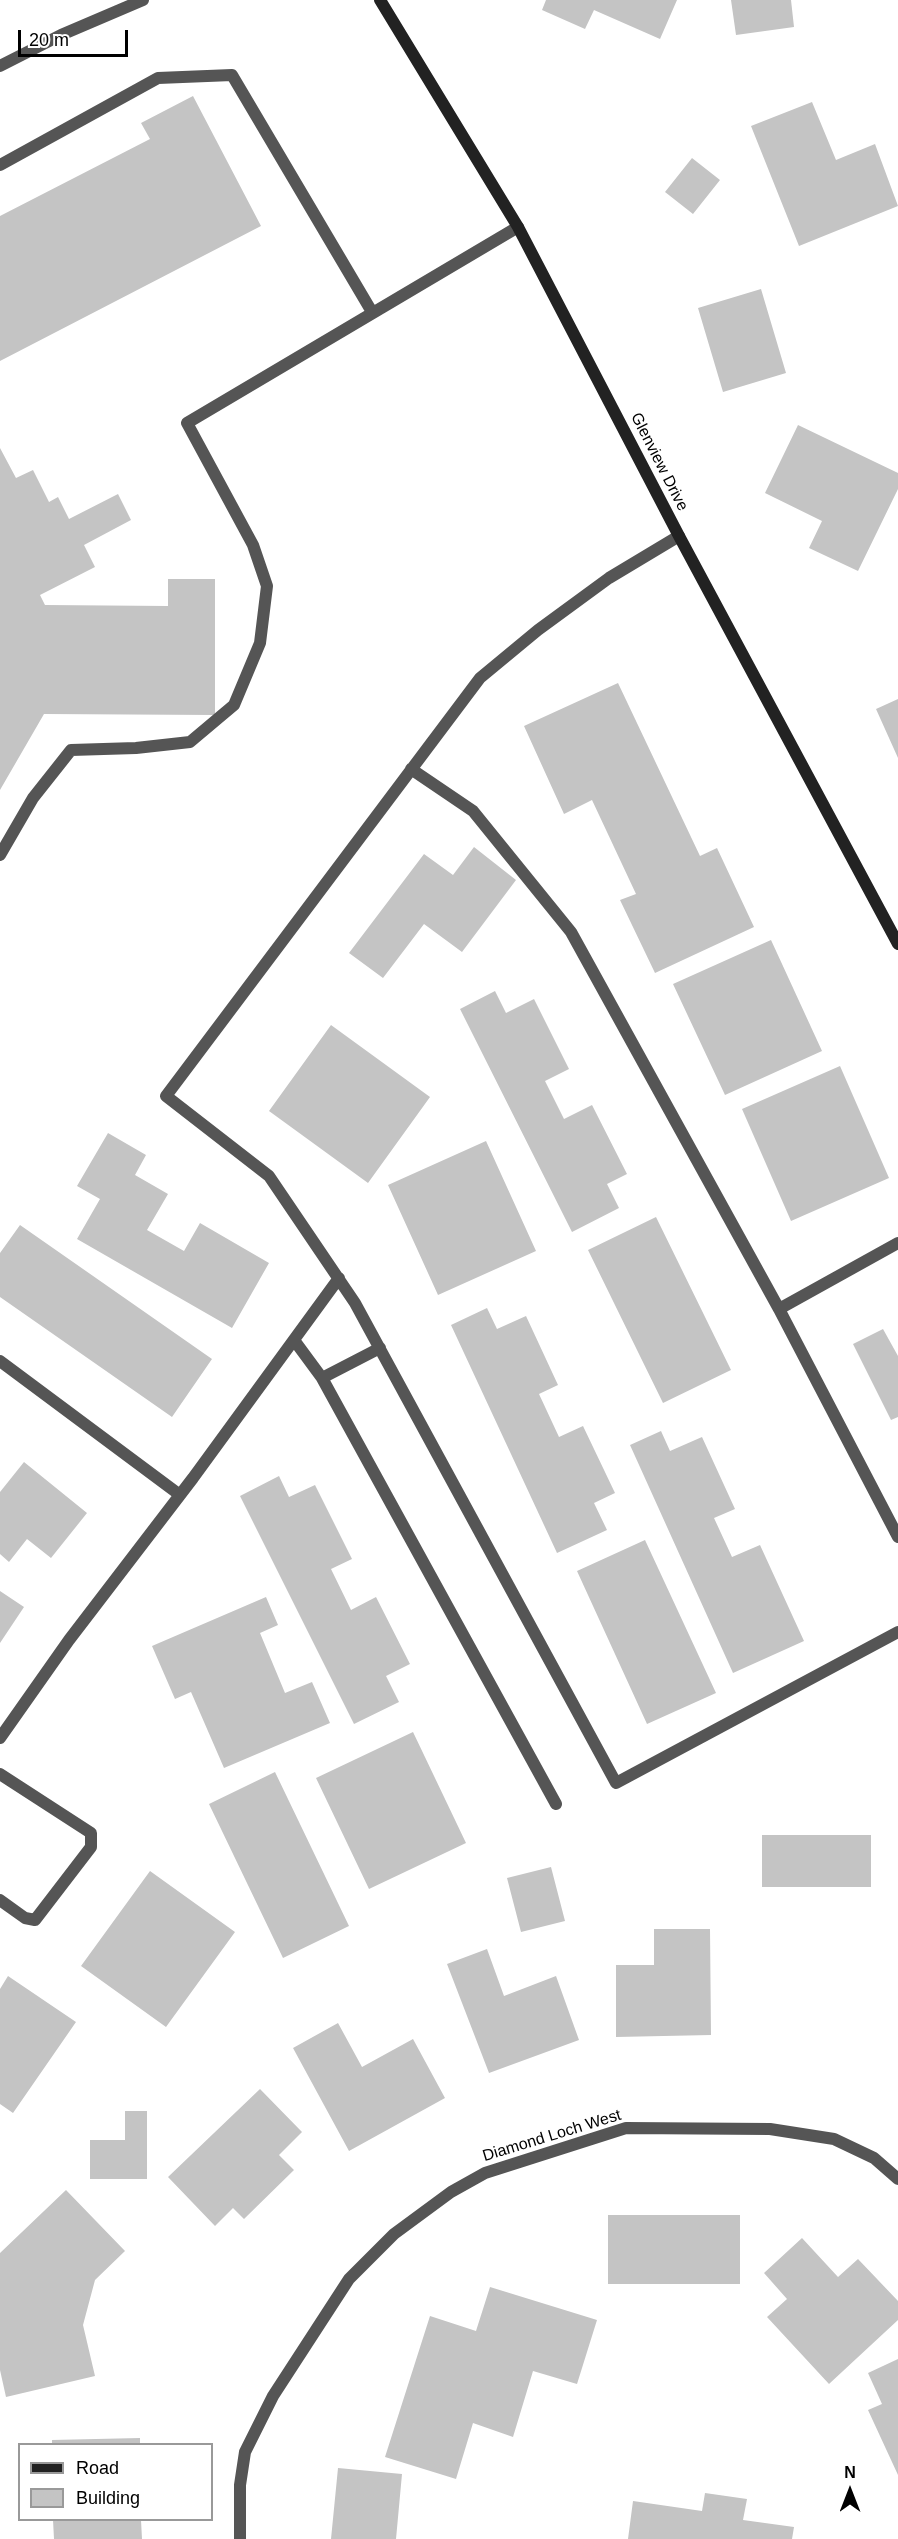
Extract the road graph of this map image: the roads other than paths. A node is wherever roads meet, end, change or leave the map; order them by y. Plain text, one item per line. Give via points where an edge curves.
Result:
1 (142, 0) edge
2 (380, 0) edge
3 (0, 66) edge
4 (0, 165) edge
5 (518, 226) junction
6 (372, 312) junction
7 (679, 536) junction
8 (411, 769) junction
9 (0, 855) edge
10 (896, 938) edge
11 (898, 1243) edge
12 (339, 1278) junction
13 (779, 1309) junction
14 (294, 1340) junction
15 (380, 1348) junction
16 (0, 1361) edge
17 (322, 1378) junction
18 (180, 1495) junction
19 (898, 1537) edge
20 (898, 1632) edge
21 (0, 1738) edge
22 (0, 1774) edge
23 (556, 1804) dead end
24 (0, 1900) edge
25 (898, 2179) edge
26 (240, 2539) edge

1 - 3 street
2 - 5 main road, Glenview Drive
4 - 6 street via 158,78 232,75
5 - 6 street
5 - 7 main road, Glenview Drive
6 - 9 street via 186,423 253,545 267,586 260,643 234,705 190,742 71,750 33,798
7 - 8 street via 609,578 480,678
7 - 10 main road, Glenview Drive
8 - 12 street via 166,1096 269,1176
8 - 13 street via 473,811 570,932
11 - 13 street
12 - 14 street
12 - 15 street
13 - 19 street
14 - 17 street
14 - 18 street
15 - 17 street
15 - 20 street via 616,1783
16 - 18 street
17 - 23 street
18 - 21 street
22 - 24 street via 91,1833 91,1847 35,1920 25,1918
25 - 26 street, Diamond Loch West via 874,2158 834,2139 770,2129 626,2128 484,2173 394,2234 349,2279 273,2396 245,2452 240,2485

